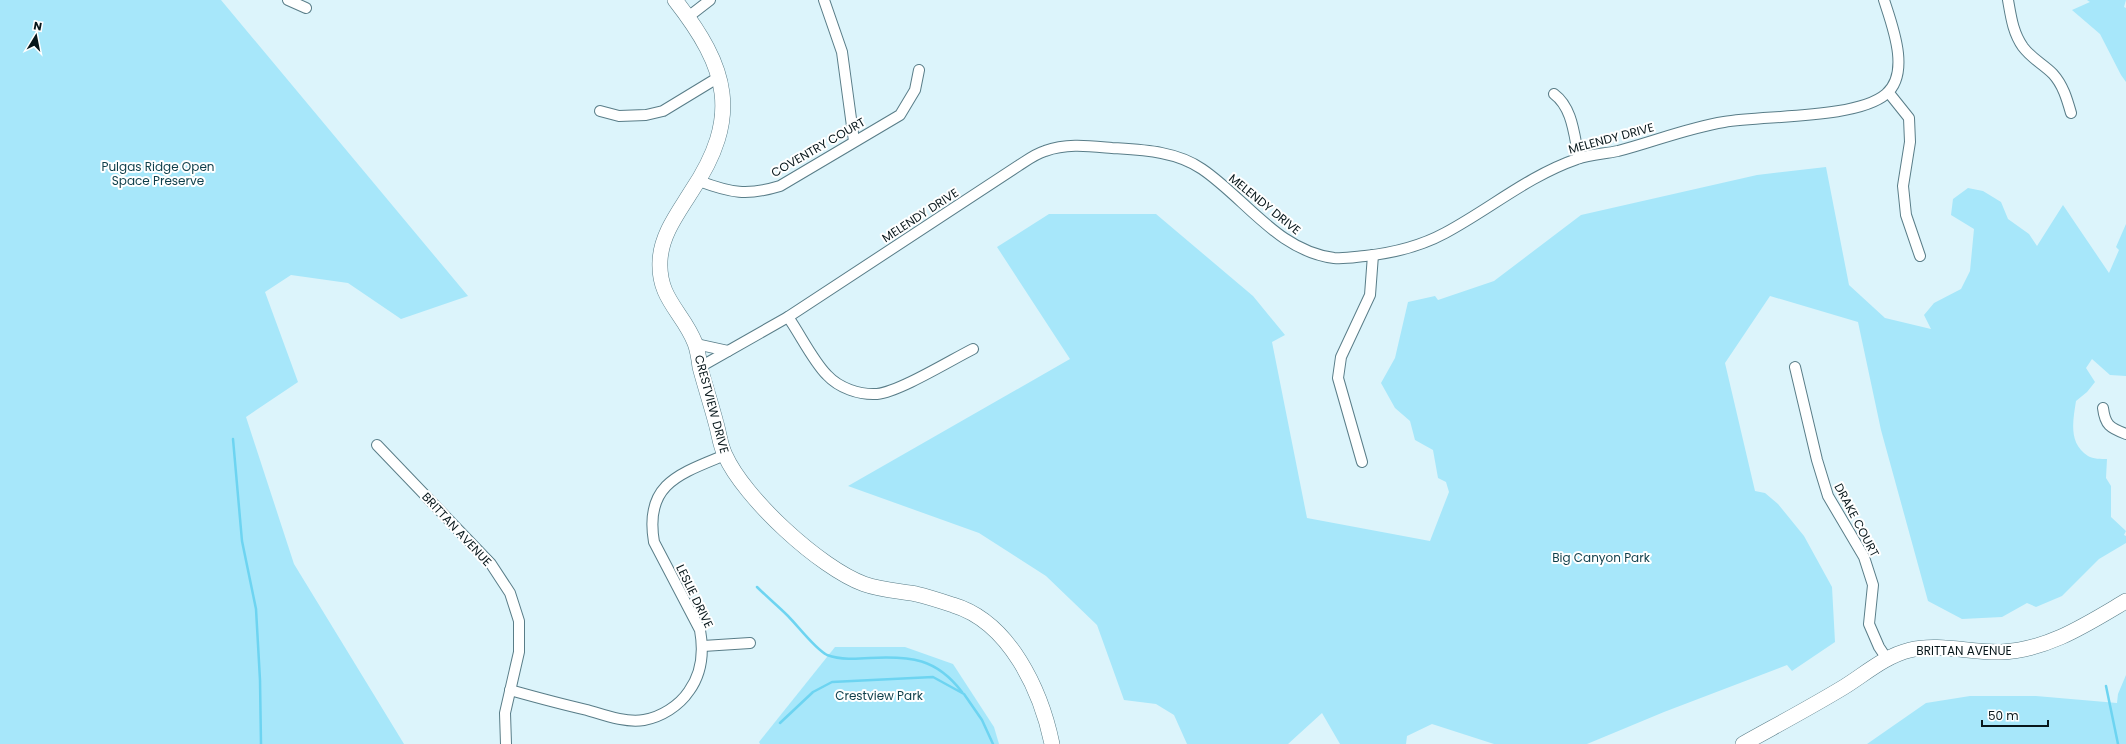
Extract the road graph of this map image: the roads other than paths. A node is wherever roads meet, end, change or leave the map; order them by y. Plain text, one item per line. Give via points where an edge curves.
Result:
1 (288, 0) edge
2 (675, 0) edge
3 (710, 0) edge
4 (824, 0) edge
5 (1884, 0) edge
6 (2008, 0) edge
7 (306, 8) dead end
8 (688, 17) junction
9 (918, 70) dead end
10 (719, 77) junction
11 (1889, 93) junction
12 (1554, 94) dead end
13 (600, 111) dead end
14 (2071, 113) dead end
15 (854, 141) junction
16 (1579, 158) junction
17 (699, 181) junction
18 (1373, 255) junction
19 (1920, 256) dead end
20 (788, 317) junction
21 (696, 344) junction
22 (973, 349) dead end
23 (728, 351) junction
24 (700, 367) junction
25 (1795, 367) dead end
26 (2103, 408) dead end
27 (2126, 434) edge
28 (377, 445) dead end
29 (725, 455) junction
30 (1362, 462) dead end
31 (2126, 601) edge
32 (750, 642) dead end
33 (703, 646) junction
34 (1887, 659) junction
35 (510, 690) junction
36 (506, 744) edge
37 (1052, 744) edge
38 (1743, 744) edge

1 - 7 street
2 - 8 street, CRESTVIEW DRIVE
3 - 8 street
4 - 15 street via 842,52
5 - 11 street via 1898,50 1898,74
6 - 14 street via 2018,37 2033,60 2052,74 2063,89
8 - 10 street, CRESTVIEW DRIVE via 714,59
9 - 15 street, COVENTRY COURT via 915,90 900,115
10 - 13 street via 663,111 646,115 619,116
10 - 17 street, CRESTVIEW DRIVE via 723,101 722,124 713,156
11 - 16 street, MELENDY DRIVE via 1868,106 1725,122 1683,131 1618,151
11 - 19 street via 1908,118 1910,142 1902,186 1906,215
12 - 16 street via 1570,115
15 - 17 street, COVENTRY COURT via 780,186 759,192 725,191
16 - 18 street, MELENDY DRIVE via 1535,177 1444,233 1410,247
17 - 21 street, CRESTVIEW DRIVE via 676,214 663,240 660,260 660,276 669,303
18 - 20 street, MELENDY DRIVE via 1337,259 1307,252 1283,238 1202,168 1180,157 1154,151 1072,145 1044,151 1018,166
18 - 30 street via 1370,295 1342,357 1338,378
20 - 22 street via 827,375 855,392 877,394 897,388
20 - 23 street, MELENDY DRIVE
21 - 23 street
21 - 24 street, CRESTVIEW DRIVE
23 - 24 street, MELENDY DRIVE
24 - 29 street, CRESTVIEW DRIVE
25 - 34 street, DRAKE COURT via 1828,496 1864,557 1873,585 1869,624
26 - 27 street via 2104,418 2112,429
28 - 35 street, BRITTAN AVENUE via 491,564 510,593 519,621 519,652
29 - 33 street, LESLIE DRIVE via 675,477 665,485 657,498 653,512 654,542 700,630
29 - 37 street, CRESTVIEW DRIVE via 749,494 780,525 842,573 865,584 920,595 957,606 995,630 1022,662 1046,716
31 - 34 street, BRITTAN AVENUE via 2044,645 2001,652 1918,649
32 - 33 street
33 - 35 street, LESLIE DRIVE via 695,682 683,699 662,714 643,720 618,718
34 - 38 street, BRITTAN AVENUE via 1844,687
35 - 36 street, BRITTAN AVENUE via 505,713

